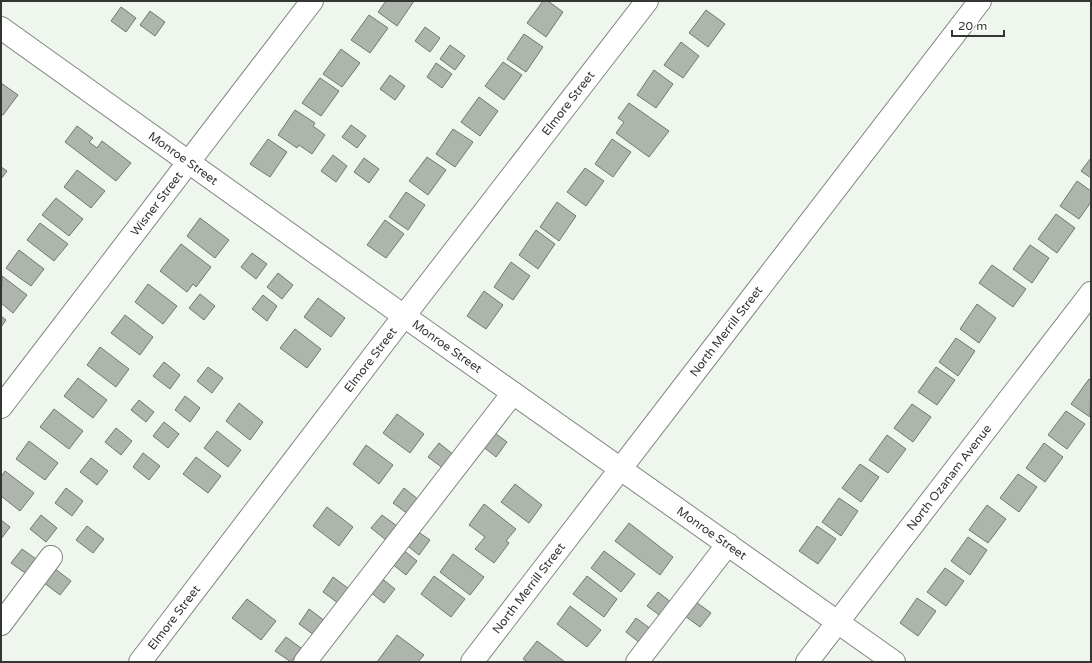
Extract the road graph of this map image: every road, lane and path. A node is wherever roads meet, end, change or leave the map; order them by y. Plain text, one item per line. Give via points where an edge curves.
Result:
1 (312, 1) edge
2 (647, 1) edge
3 (980, 1) edge
4 (1, 28) edge
5 (188, 162) junction
6 (1091, 293) edge
7 (404, 316) junction
8 (513, 393) junction
9 (1, 407) edge
10 (621, 469) junction
11 (728, 544) junction
12 (51, 557) dead end
13 (838, 622) junction
14 (1, 624) edge
15 (140, 662) edge
16 (304, 662) edge
17 (472, 662) edge
18 (637, 662) edge
19 (807, 662) edge
20 (894, 662) edge

1 - 5 street, Wisner Street
2 - 7 street, Elmore Street
3 - 10 street, North Merrill Street
4 - 5 street, Monroe Street
5 - 7 street, Monroe Street
5 - 9 street, Wisner Street
6 - 13 street, North Ozanam Avenue
7 - 8 street, Monroe Street
7 - 15 street, Elmore Street
8 - 10 street, Monroe Street
8 - 16 street
10 - 11 street, Monroe Street
10 - 17 street, North Merrill Street
11 - 13 street, Monroe Street
11 - 18 street
12 - 14 street
13 - 19 street, North Ozanam Avenue
13 - 20 street, Monroe Street

